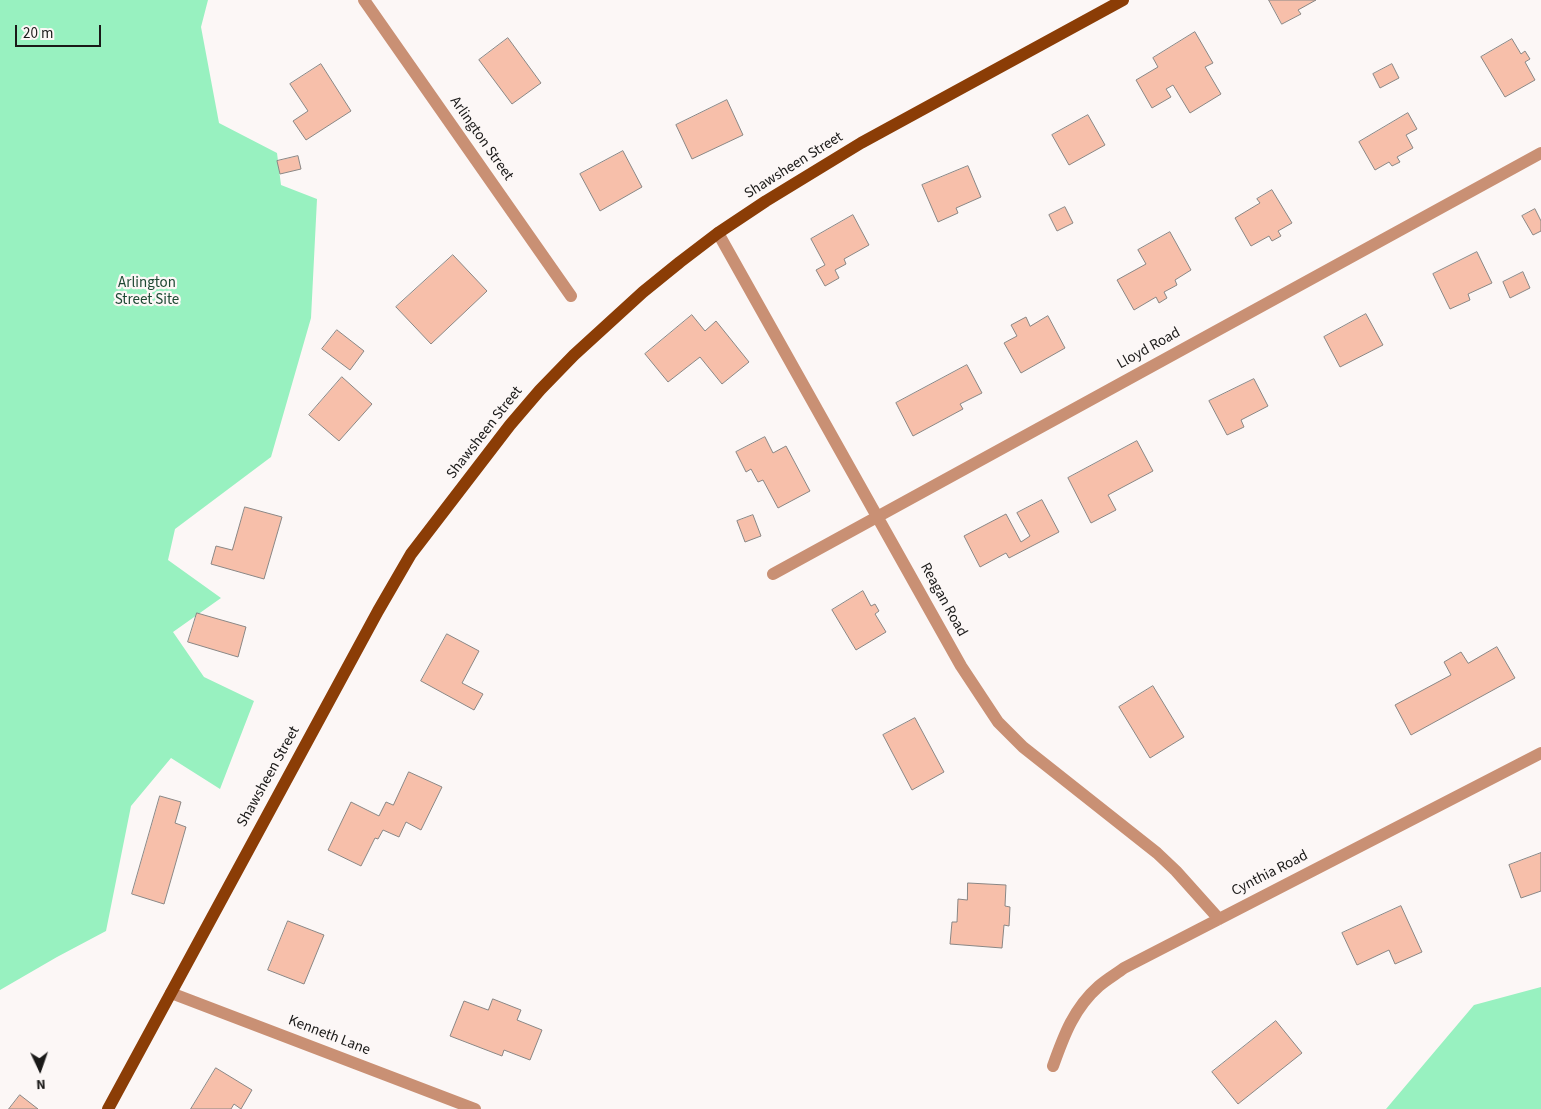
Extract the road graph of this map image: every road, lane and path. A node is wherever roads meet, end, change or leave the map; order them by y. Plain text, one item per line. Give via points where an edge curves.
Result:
1 (364, 0) edge
2 (1124, 0) edge
3 (1541, 153) edge
4 (718, 233) junction
5 (571, 296) dead end
6 (877, 517) junction
7 (773, 574) dead end
8 (1541, 753) edge
9 (1219, 919) junction
10 (171, 994) junction
11 (1053, 1066) dead end
12 (108, 1109) edge
13 (475, 1109) edge

1 - 5 street, Arlington Street
2 - 4 main road, Shawsheen Street via 861,144
3 - 6 street, Lloyd Road
4 - 6 street, Reagan Road
4 - 10 main road, Shawsheen Street via 643,292 540,390 411,554
6 - 7 street, Lloyd Road
6 - 9 street, Reagan Road via 960,666 998,722 1023,746 1157,853
8 - 9 street, Cynthia Road
9 - 11 street, Cynthia Road via 1124,968 1099,986 1079,1007 1064,1034
10 - 12 main road, Shawsheen Street
10 - 13 street, Kenneth Lane

